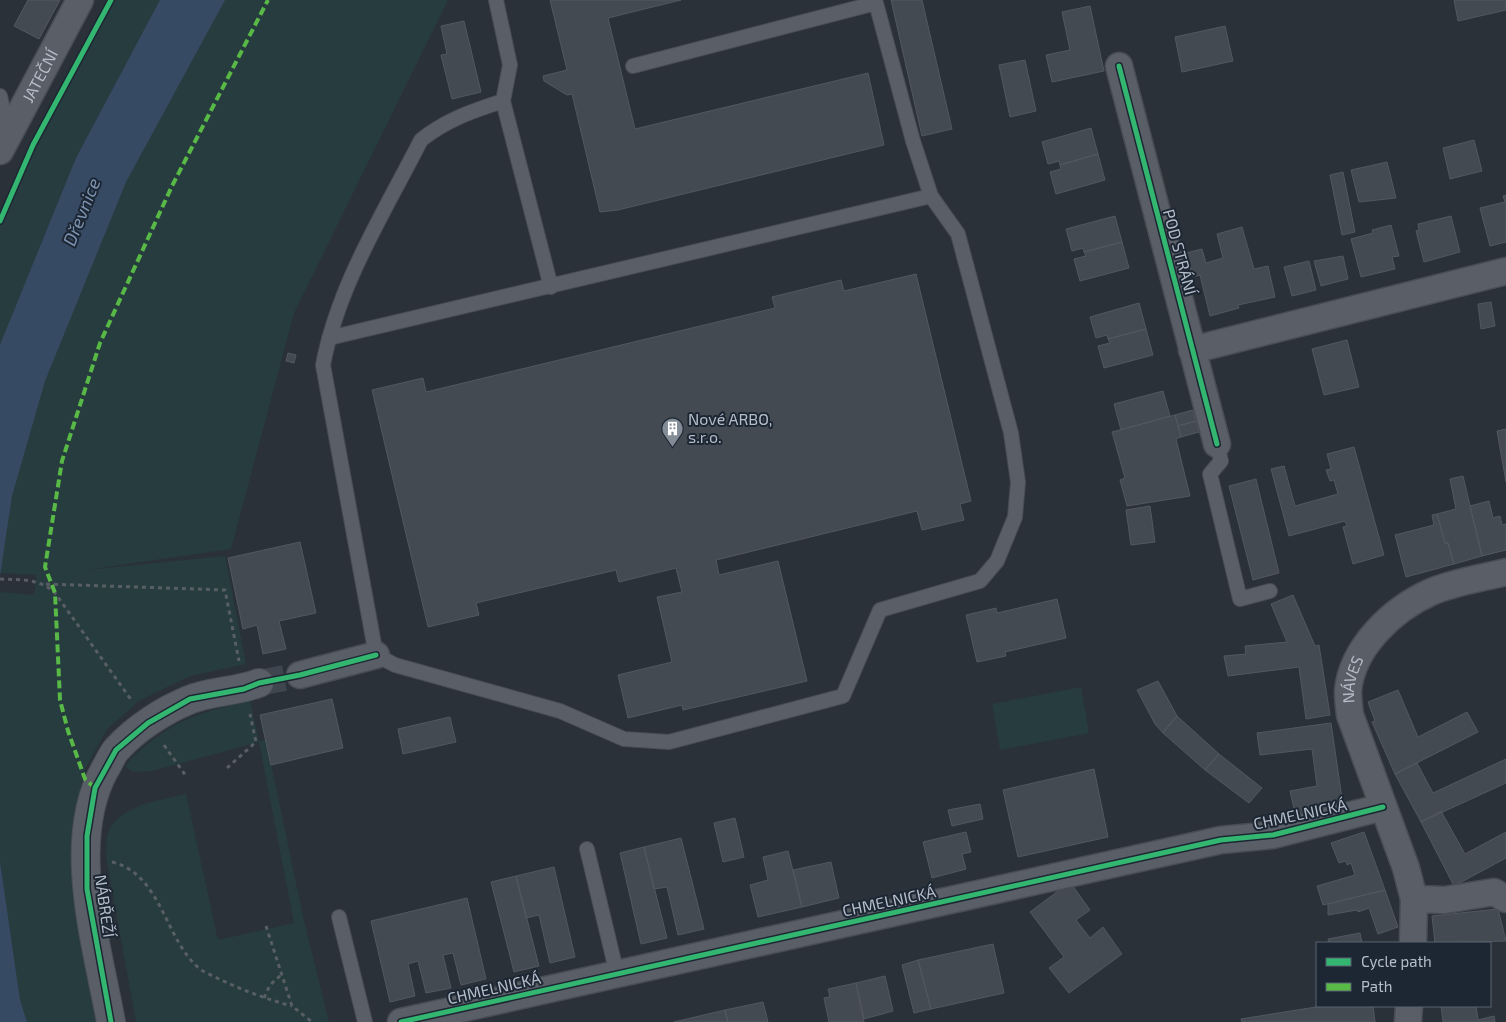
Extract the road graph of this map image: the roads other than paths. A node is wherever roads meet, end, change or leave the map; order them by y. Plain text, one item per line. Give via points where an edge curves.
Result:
1 (80, 0) edge
2 (496, 0) edge
3 (633, 66) dead end
4 (1119, 66) dead end
5 (0, 96) edge
6 (503, 102) junction
7 (4, 142) edge
8 (931, 196) junction
9 (1506, 271) edge
10 (551, 286) junction
11 (329, 338) junction
12 (1192, 350) junction
13 (1217, 444) joint
14 (1506, 572) edge
15 (1270, 591) dead end
16 (376, 654) junction
17 (300, 675) tunnel mouth
18 (251, 686) tunnel mouth
19 (1383, 807) junction
20 (587, 850) dead end
21 (1414, 899) junction
22 (1506, 899) edge
23 (339, 917) dead end
24 (1414, 942) edge
25 (617, 974) junction
26 (1408, 1007) edge
27 (111, 1022) edge
28 (365, 1022) edge
29 (401, 1022) edge
30 (1408, 1022) edge

1 - 7 street, JATEČNÍ
2 - 6 lane via 510,65
3 - 8 lane via 876,3
4 - 12 street, POD STRÁNÍ
5 - 7 lane
6 - 10 lane
6 - 11 lane via 459,115 421,140 351,277
8 - 10 lane
8 - 16 lane via 958,234 1011,432 1018,482 1015,517 997,561 980,581 880,610 843,696 669,742 624,739 560,711 396,665
9 - 12 street
10 - 11 lane
11 - 16 lane via 324,366
12 - 13 street, POD STRÁNÍ
13 - 15 lane via 1221,461 1210,474 1240,599
14 - 19 street, NÁVES via 1433,591 1406,605 1372,637 1359,656 1348,692 1350,714
16 - 17 street
18 - 27 street, NÁBŘEŽÍ via 190,699 148,723 116,750 95,788 87,836 87,889
19 - 21 street, NÁVES
19 - 25 street, CHMELNICKÁ via 1273,835 1221,840
20 - 25 lane
21 - 22 street via 1445,900 1494,892
21 - 24 street, NÁVES
23 - 28 lane
25 - 29 street, CHMELNICKÁ
26 - 30 street

